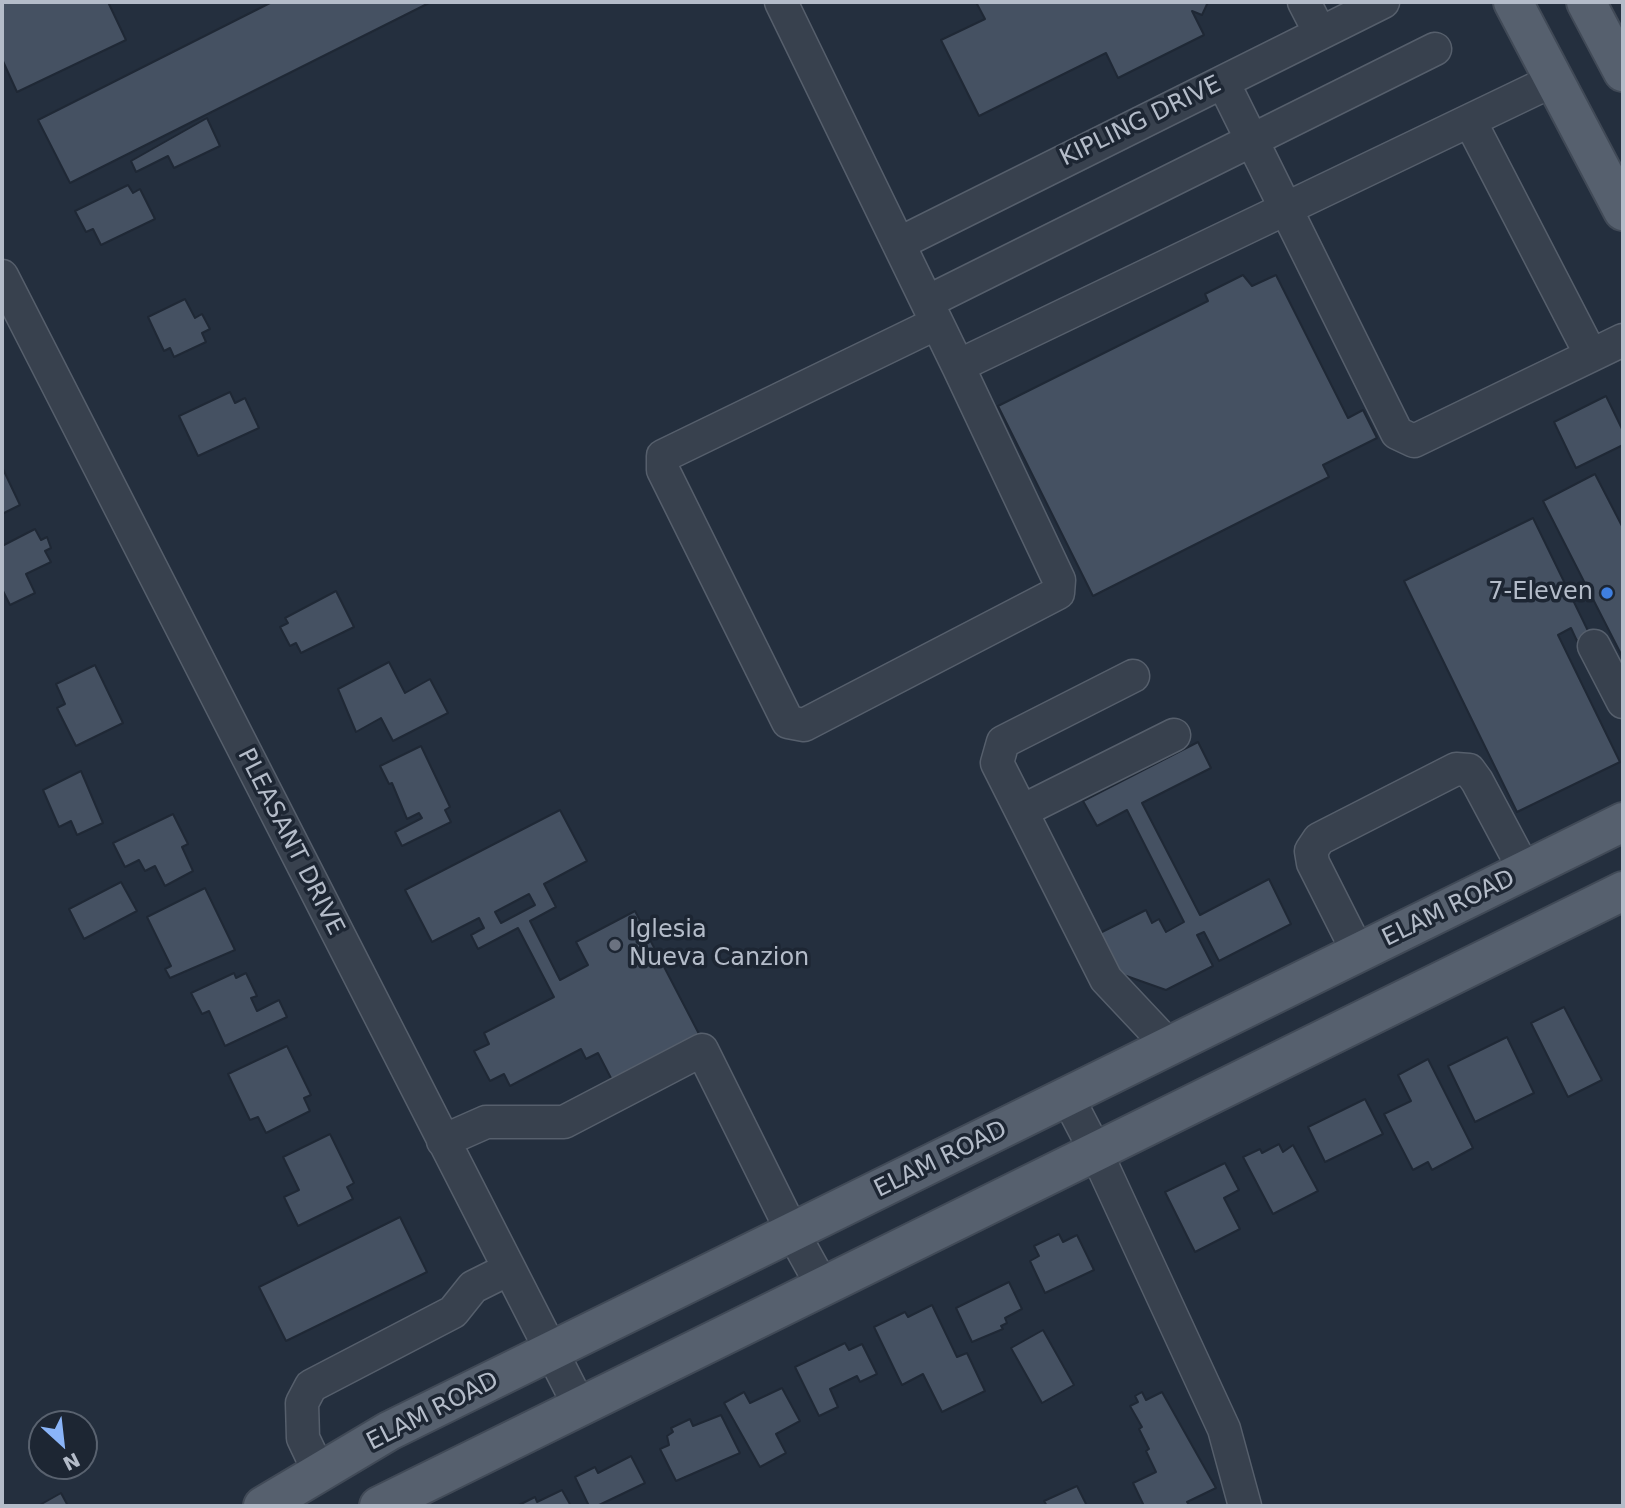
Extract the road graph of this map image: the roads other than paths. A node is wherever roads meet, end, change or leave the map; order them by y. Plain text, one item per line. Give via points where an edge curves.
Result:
1 (782, 2) edge
2 (1304, 2) edge
3 (1383, 2) edge
4 (1513, 2) edge
5 (1586, 2) edge
6 (1320, 33) junction
7 (1435, 49) dead end
8 (1623, 72) edge
9 (1554, 80) junction
10 (1223, 82) junction
11 (1470, 121) junction
12 (1251, 140) junction
13 (1286, 209) junction
14 (1623, 211) edge
15 (900, 243) junction
16 (2, 276) edge
17 (932, 312) junction
18 (1623, 340) edge
19 (1591, 355) junction
20 (958, 366) junction
21 (1594, 646) dead end
22 (1133, 676) dead end
23 (1623, 702) edge
24 (1174, 735) dead end
25 (1022, 811) junction
26 (1623, 822) edge
27 (1525, 871) junction
28 (1623, 891) edge
29 (1359, 954) junction
30 (1170, 1047) junction
31 (1068, 1098) junction
32 (443, 1141) junction
33 (1096, 1152) junction
34 (793, 1233) junction
35 (509, 1269) junction
36 (823, 1287) junction
37 (552, 1353) junction
38 (580, 1407) junction
39 (320, 1474) junction
40 (268, 1505) edge
41 (379, 1506) edge
42 (1245, 1506) edge

1 - 15 street
2 - 6 street
3 - 6 street, KIPLING DRIVE
4 - 9 main road
5 - 8 main road
6 - 10 street, KIPLING DRIVE
7 - 12 street
9 - 11 street
9 - 14 main road
10 - 12 street
10 - 15 street, KIPLING DRIVE
11 - 13 street
11 - 19 street
12 - 13 street
12 - 17 street
13 - 19 street via 1397,433 1414,441
13 - 20 street
15 - 17 street
16 - 32 street, PLEASANT DRIVE
17 - 20 street
17 - 20 street via 663,456 663,470 788,722 804,725 1058,593 1059,580
18 - 19 street
21 - 23 street
22 - 25 street via 1003,742 997,763
24 - 25 street
25 - 30 street via 1106,979
26 - 27 main road, ELAM ROAD
27 - 29 main road, ELAM ROAD
27 - 29 street via 1469,770 1456,769 1319,839 1311,851
28 - 33 main road
29 - 30 main road, ELAM ROAD
30 - 31 main road, ELAM ROAD
31 - 33 street
31 - 34 main road, ELAM ROAD
32 - 34 street via 486,1122 565,1122 702,1050
32 - 35 street, PLEASANT DRIVE
33 - 36 main road
33 - 42 street via 1224,1429
34 - 36 street
34 - 37 main road, ELAM ROAD
35 - 37 street, PLEASANT DRIVE
35 - 39 street via 473,1287 453,1312 311,1386 302,1403 303,1437
36 - 38 main road
37 - 38 street, PLEASANT DRIVE
37 - 39 main road, ELAM ROAD via 389,1432
38 - 41 main road
39 - 40 main road, ELAM ROAD

